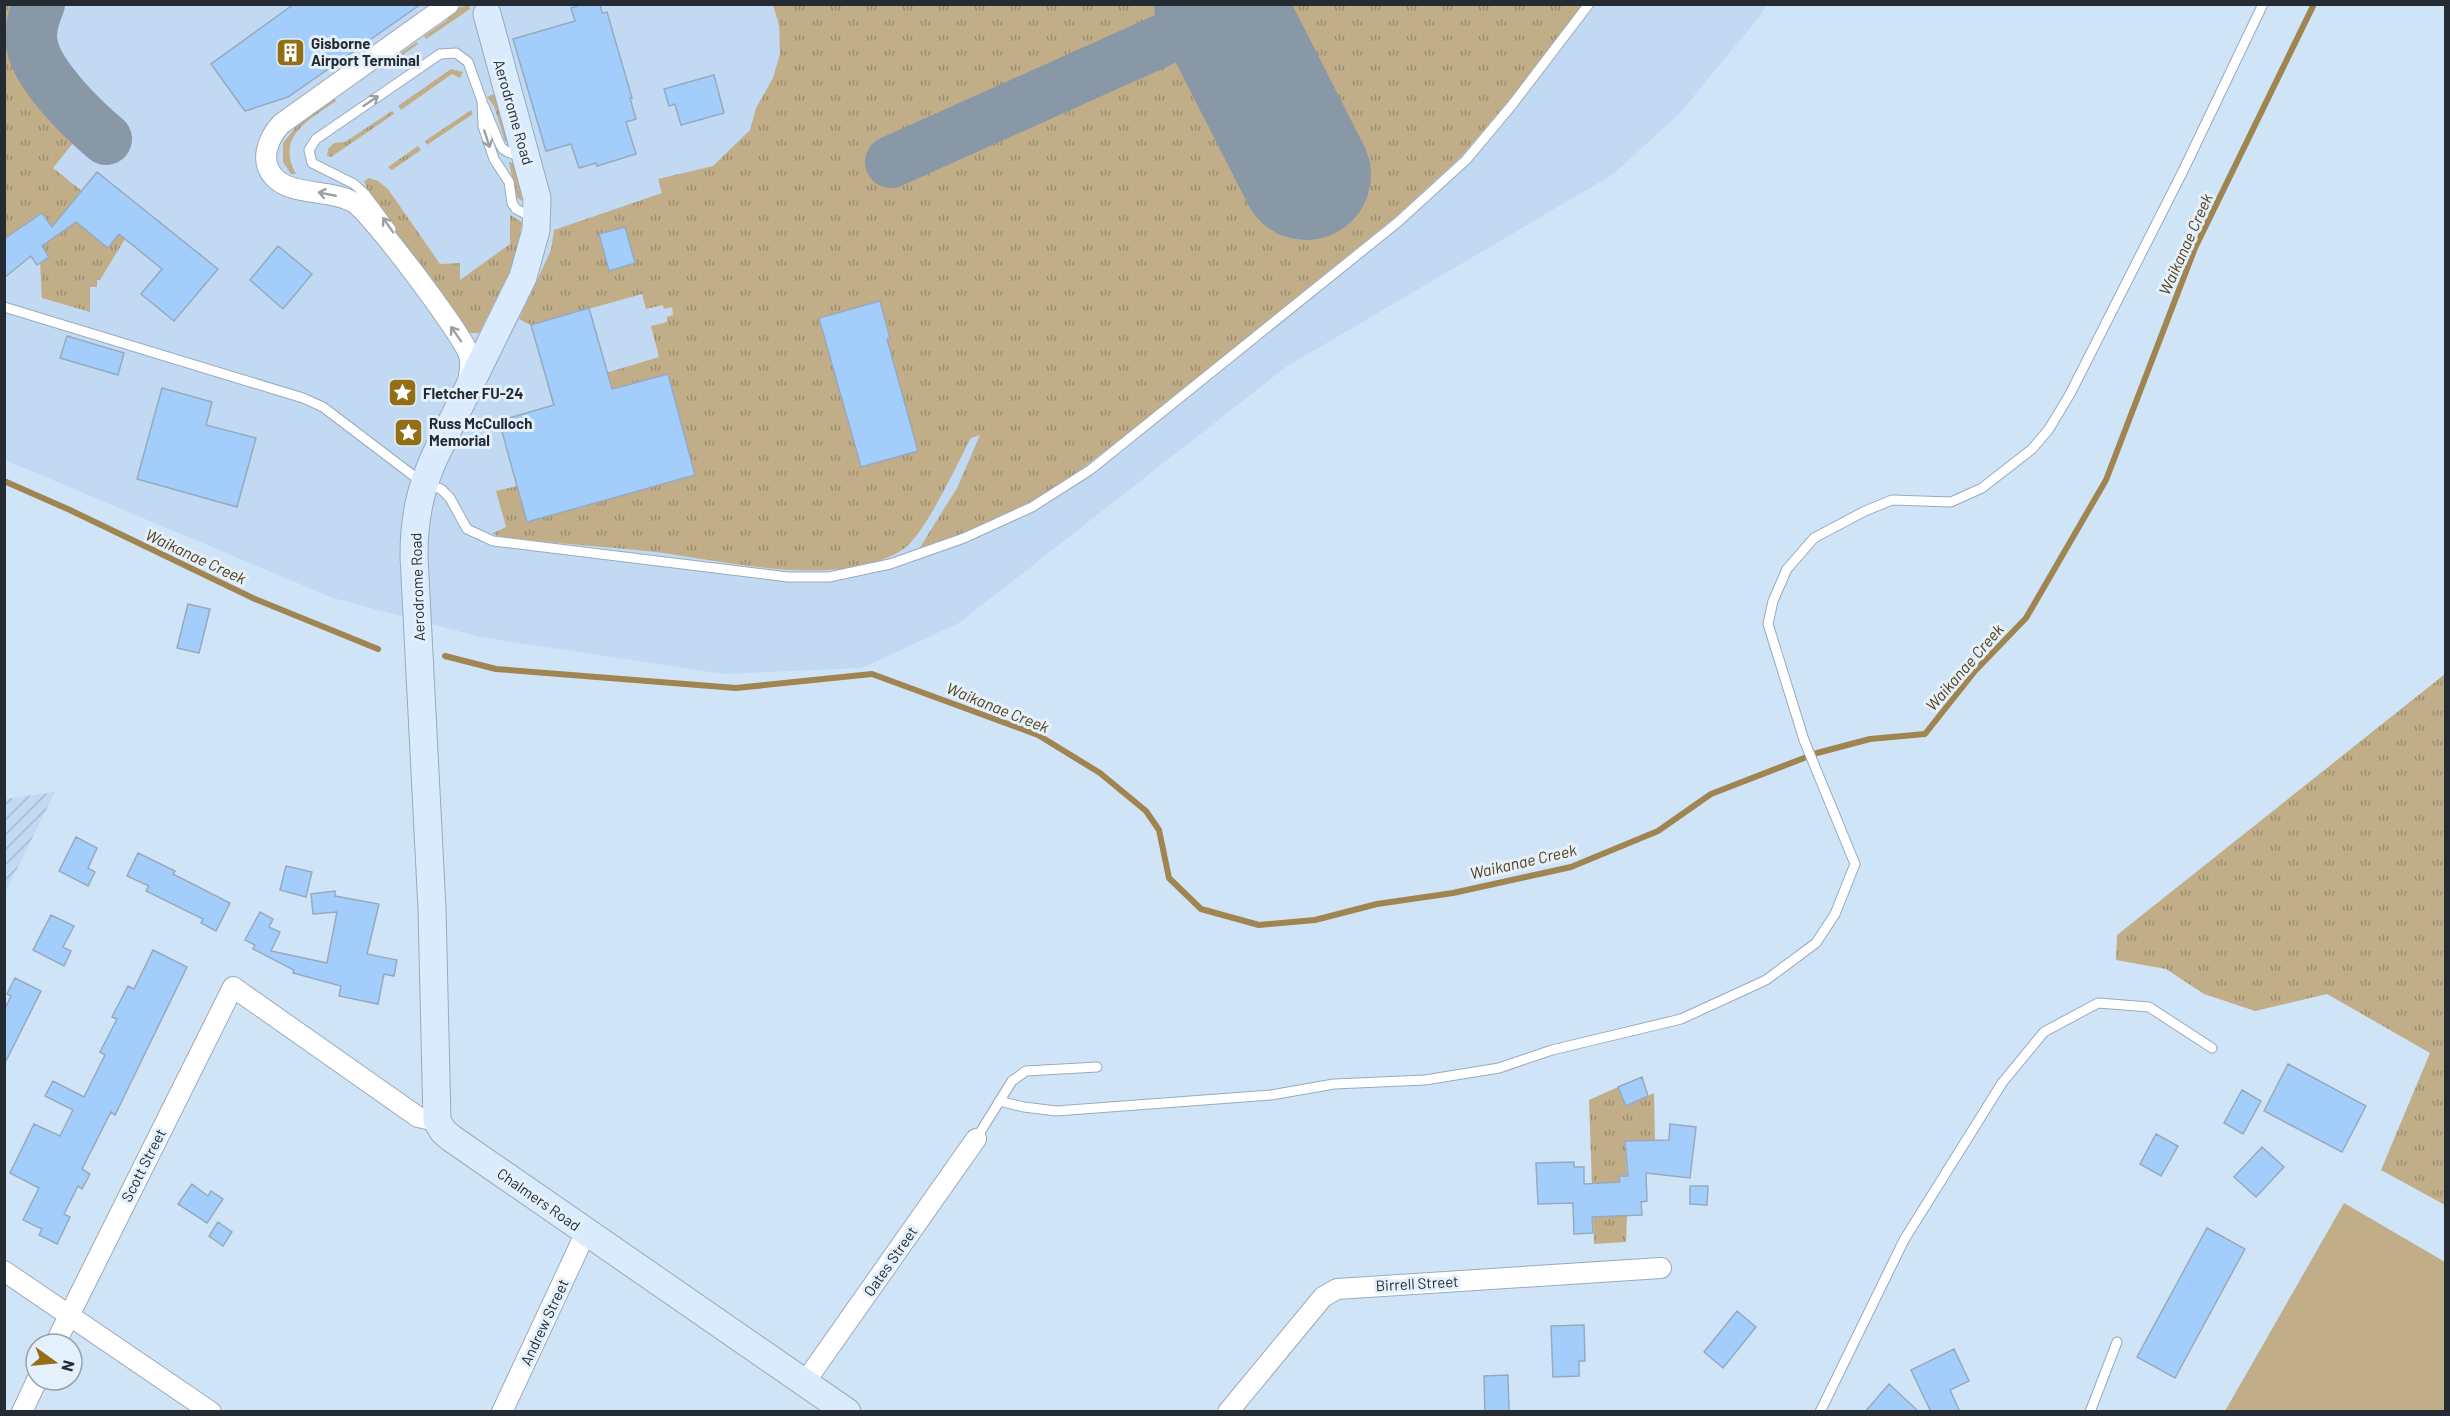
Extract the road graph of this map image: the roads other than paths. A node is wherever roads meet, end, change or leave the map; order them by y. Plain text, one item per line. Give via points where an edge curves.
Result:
1 (449, 4) edge
2 (1588, 4) edge
3 (2263, 4) edge
4 (484, 9) edge
5 (482, 101) junction
6 (529, 166) junction
7 (536, 230) junction
8 (416, 276) junction
9 (4, 307) edge
10 (459, 408) junction
11 (423, 483) junction
12 (233, 987) joint
13 (2212, 1048) dead end
14 (1097, 1067) dead end
15 (999, 1101) junction
16 (437, 1121) junction
17 (976, 1139) joint
18 (586, 1232) junction
19 (1661, 1268) dead end
20 (4, 1271) edge
21 (69, 1314) junction
22 (60, 1332) edge
23 (2117, 1342) dead end
24 (805, 1382) junction
25 (31, 1392) edge
26 (21, 1412) edge
27 (211, 1412) edge
28 (502, 1412) edge
29 (847, 1412) edge
30 (1228, 1412) edge
31 (1820, 1412) edge
32 (2090, 1412) edge

8 -> 1 street via 365,211 339,196 281,183 269,171 267,152 272,135 281,124
2 - 11 lane via 1466,160 1398,222 1090,470 1032,507 964,538 890,564 829,577 788,577 493,541 467,529 450,498 441,489
3 - 15 lane via 2081,373 2032,449 1982,488 1951,502 1892,500 1865,511 1814,538 1788,568 1773,601 1768,624 1804,740 1855,864 1834,914 1816,943 1766,980 1681,1019 1551,1050 1499,1068 1425,1080 1334,1084 1271,1095 1056,1111
4 - 6 street, Aerodrome Road
5 - 6 lane via 500,146 523,158
5 -> 7 lane via 483,126 494,159 508,182 512,203 533,218
8 -> 5 lane via 398,239 365,194 354,184 312,163 310,146 446,52 461,55 468,62
6 - 7 street, Aerodrome Road via 537,198
7 - 10 street, Aerodrome Road via 523,277
10 -> 8 street via 468,383 469,355
9 - 11 lane via 303,398 323,407
10 - 11 street, Aerodrome Road
11 - 16 street, Aerodrome Road via 414,556 432,909
12 - 16 street, Chalmers Road via 418,1117
12 - 21 street, Scott Street
13 - 31 lane via 2149,1006 2098,1003 2044,1032 2002,1083 1904,1240
14 - 15 lane via 1026,1071 1012,1081
15 - 17 lane
16 - 18 street, Chalmers Road via 451,1138
17 - 24 street, Oates Street
18 - 24 street, Chalmers Road
18 - 28 street, Andrew Street
19 - 30 street, Birrell Street via 1337,1290 1323,1297
20 - 21 street
21 - 22 street, Scott Street
21 - 27 street
23 - 32 lane
24 - 29 street, Chalmers Road
25 - 26 street

